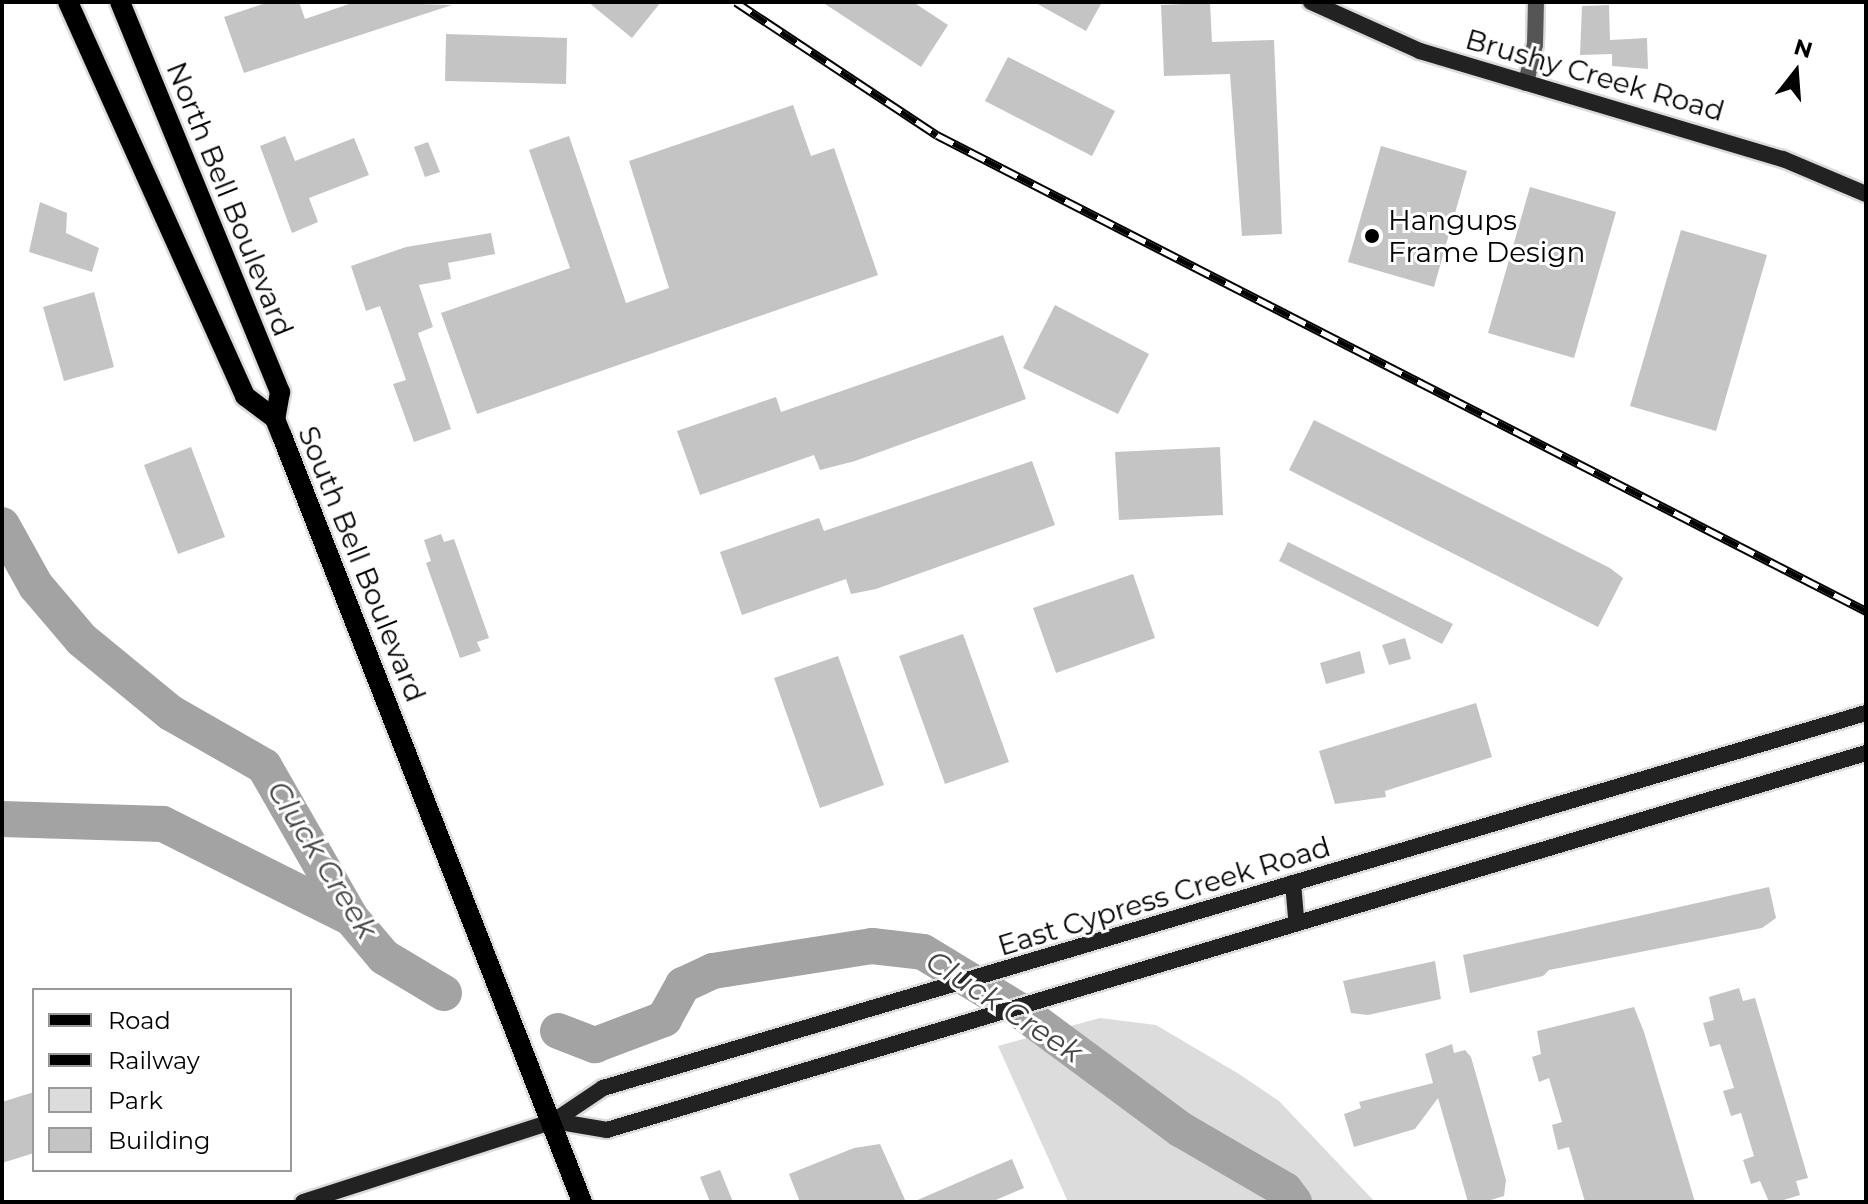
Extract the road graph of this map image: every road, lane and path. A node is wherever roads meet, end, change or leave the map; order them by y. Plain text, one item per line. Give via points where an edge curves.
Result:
1 (68, 2) edge
2 (120, 2) edge
3 (1311, 2) edge
4 (1536, 2) edge
5 (1526, 83) junction
6 (1866, 194) edge
7 (275, 419) junction
8 (1866, 713) edge
9 (1866, 753) edge
10 (1293, 883) junction
11 (1296, 921) junction
12 (554, 1121) junction
13 (303, 1202) edge
14 (582, 1202) edge

1 - 7 main road, South Bell Boulevard via 245,396
2 - 7 main road, North Bell Boulevard via 280,392
3 - 5 main road, Brushy Creek Road via 1420,51
4 - 5 street via 1535,45
5 - 6 main road, Brushy Creek Road via 1769,154
7 - 12 main road, South Bell Boulevard
8 - 10 main road, East Cypress Creek Road
9 - 11 main road
10 - 11 main road
10 - 12 main road, East Cypress Creek Road via 603,1088
11 - 12 main road via 607,1130
12 - 13 main road
12 - 14 main road, South Bell Boulevard

